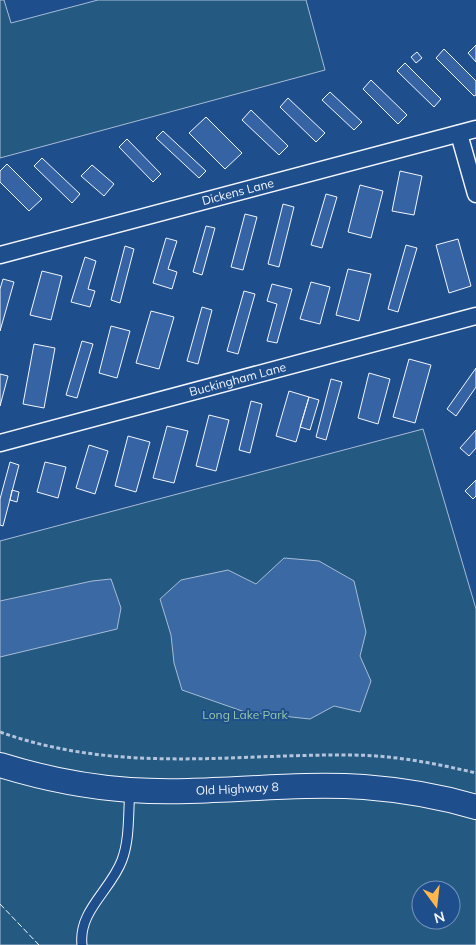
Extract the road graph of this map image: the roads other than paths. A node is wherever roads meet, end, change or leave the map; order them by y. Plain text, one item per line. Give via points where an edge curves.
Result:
1 (476, 129) edge
2 (459, 134) junction
3 (476, 194) edge
4 (0, 255) edge
5 (476, 316) edge
6 (0, 443) edge
7 (0, 765) edge
8 (130, 790) junction
9 (476, 807) edge
10 (82, 945) edge

1 - 2 street, Dickens Lane
2 - 3 street
2 - 4 street, Dickens Lane
5 - 6 street, Buckingham Lane
7 - 8 street, Old Highway 8 via 45,778
8 - 9 street, Old Highway 8 via 363,787 439,797
8 - 10 lane via 123,857 85,920

